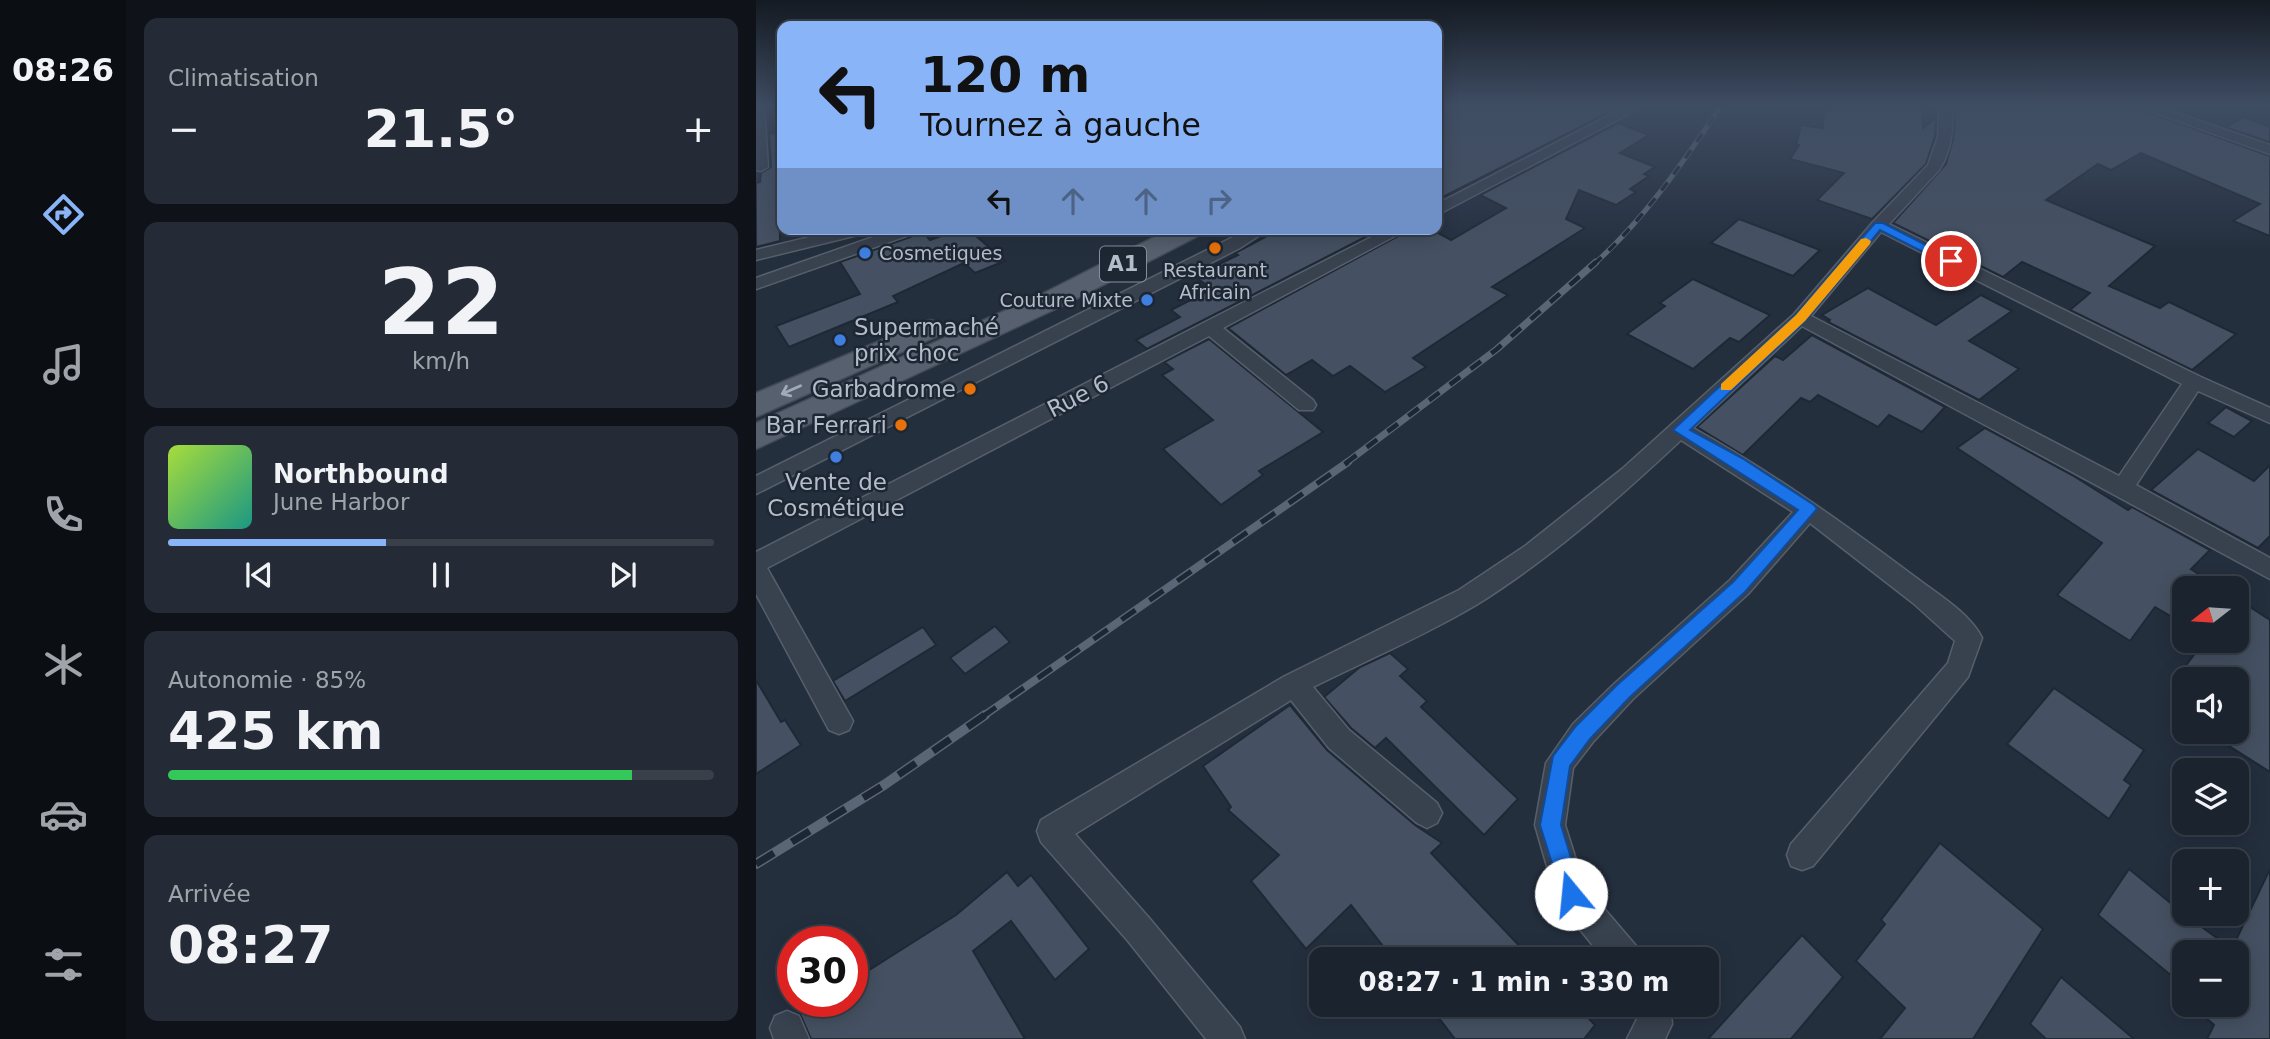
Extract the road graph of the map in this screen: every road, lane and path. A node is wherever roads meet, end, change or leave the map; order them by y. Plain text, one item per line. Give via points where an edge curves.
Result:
1 (1544, 154) edge
2 (1940, 154) edge
3 (1442, 207) edge
4 (1879, 225) junction
5 (836, 235) edge
6 (857, 235) edge
7 (896, 235) edge
8 (1131, 235) edge
9 (1179, 235) edge
10 (1250, 235) edge
11 (1389, 235) edge
12 (859, 249) junction
13 (756, 255) edge
14 (756, 284) edge
15 (1800, 318) junction
16 (1211, 328) junction
17 (2194, 382) junction
18 (1306, 405) dead end
19 (756, 406) edge
20 (2270, 416) edge
21 (1680, 430) junction
22 (756, 437) edge
23 (756, 486) edge
24 (2123, 488) junction
25 (1809, 509) junction
26 (756, 563) edge
27 (2270, 569) edge
28 (756, 571) edge
29 (1294, 684) junction
30 (839, 721) dead end
31 (1427, 813) dead end
32 (1802, 855) dead end
33 (1615, 947) edge
34 (1654, 1017) edge
35 (1228, 1039) edge
36 (1644, 1039) edge

1 - 3 street
2 - 4 street
4 - 15 street
4 - 17 street
5 - 13 street
6 - 12 street
7 - 12 street
8 -> 19 main road, A1
9 - 22 main road, A1 via 1056,298
10 - 23 street
11 - 16 street, Rue 6
12 - 14 street
15 - 21 street
15 - 24 street
16 - 18 street
16 - 26 street, Rue 6
17 - 20 street
17 - 24 street
21 - 25 street
21 - 29 street via 1588,511 1468,597
24 - 27 street
25 - 32 street via 1940,610 1969,638 1959,669
25 - 33 street via 1739,587 1624,691 1560,762 1550,825 1571,894
28 - 30 street
29 - 31 street via 1339,739
29 - 35 street via 1052,831
34 - 36 street via 1655,1024

